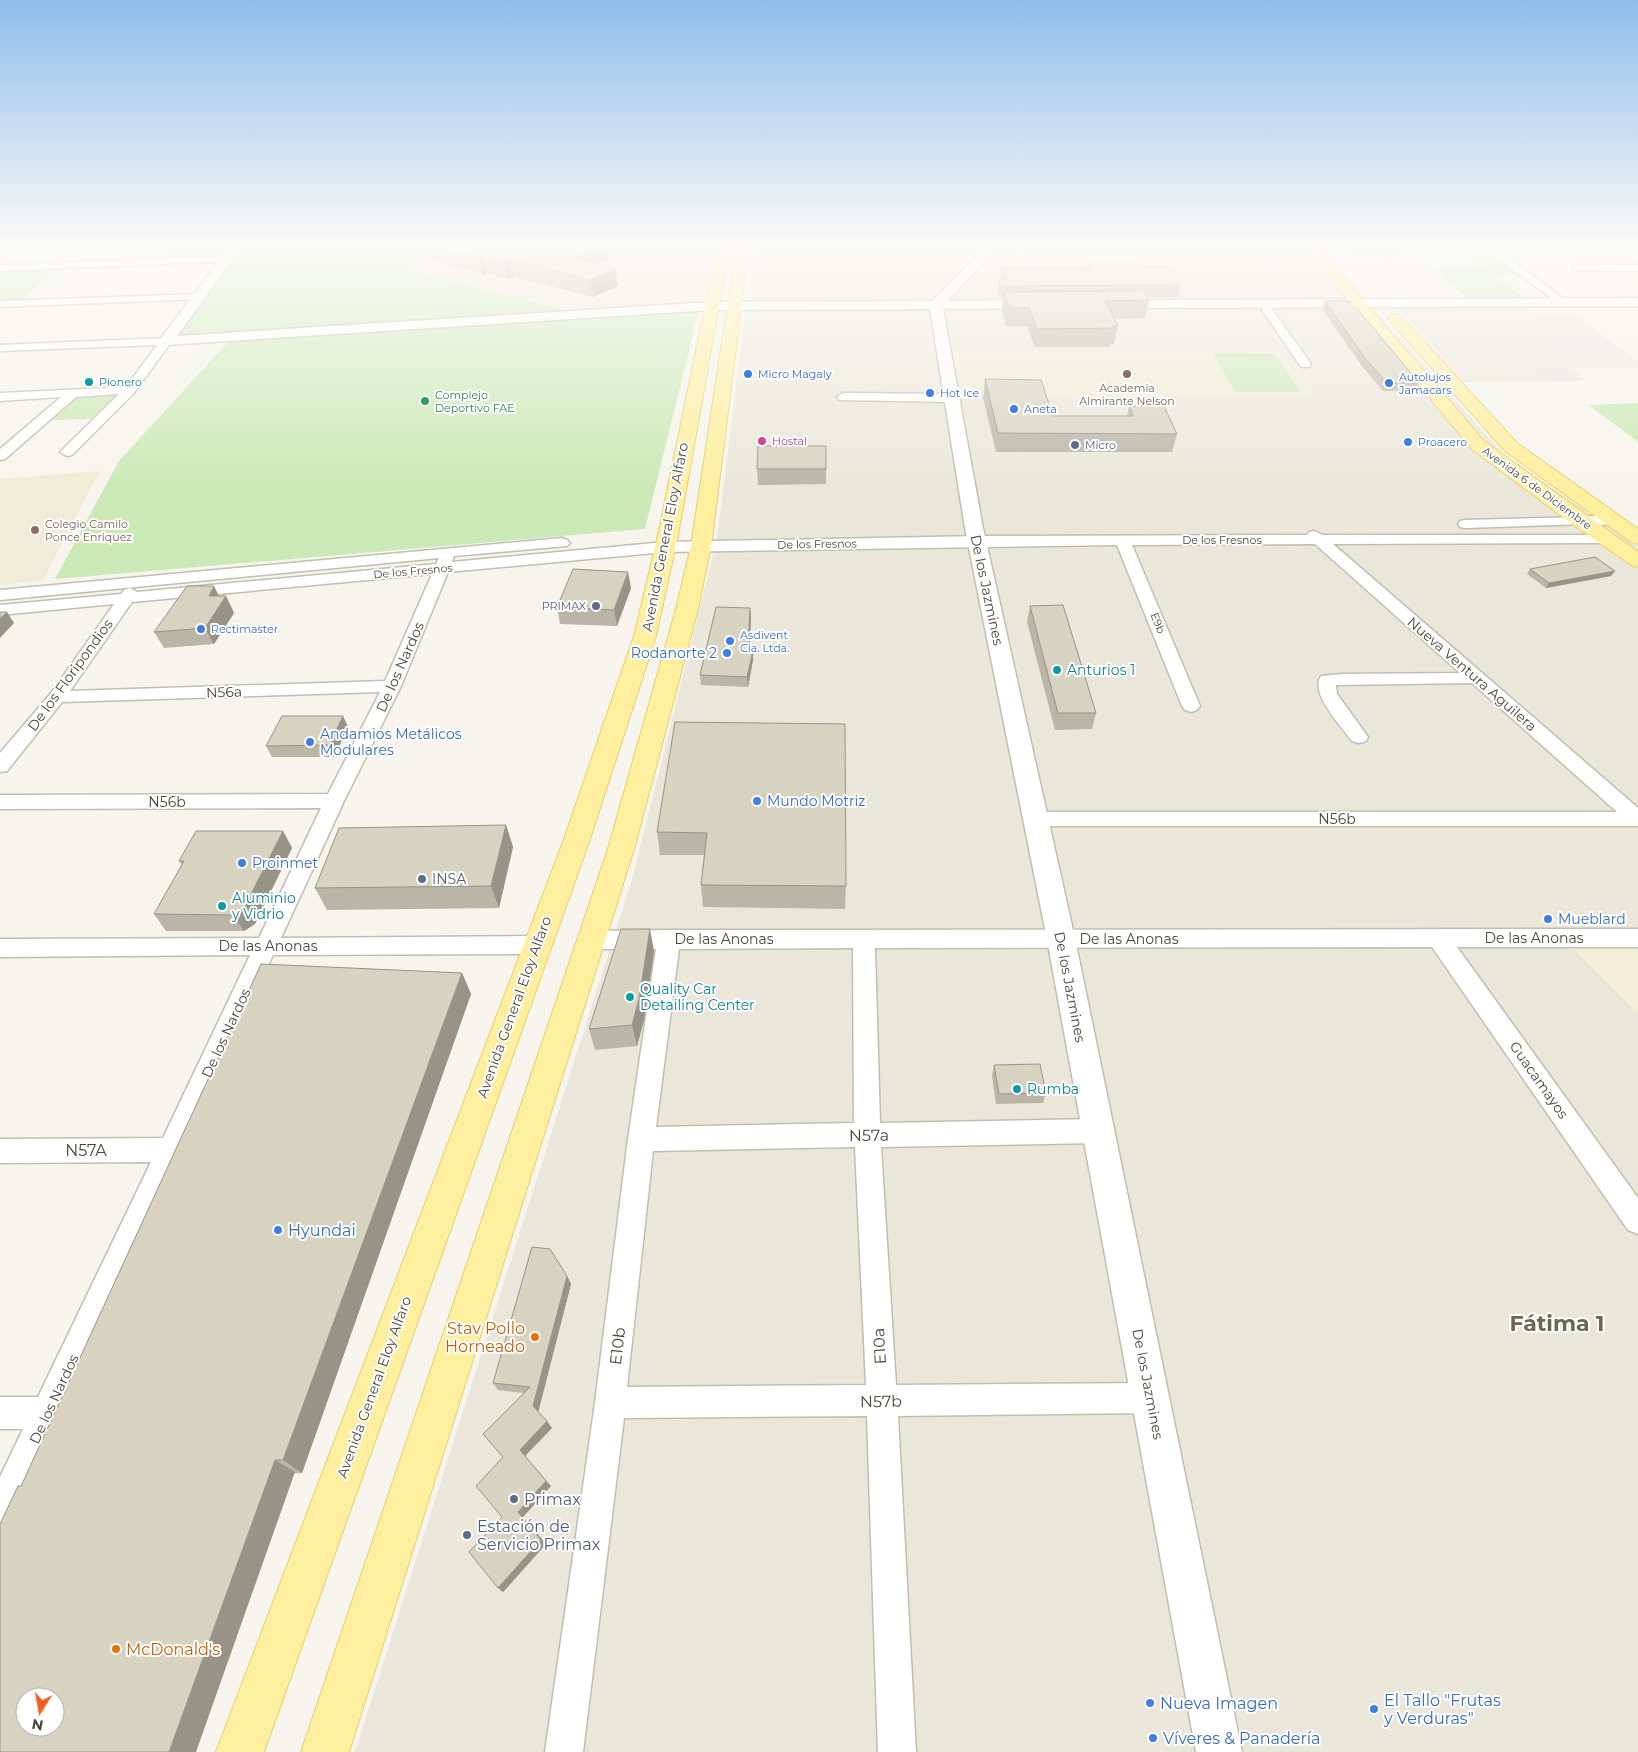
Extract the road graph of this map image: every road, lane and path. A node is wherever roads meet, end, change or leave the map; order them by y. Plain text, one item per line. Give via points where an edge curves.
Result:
1 (177, 326) edge
2 (403, 326) edge
3 (707, 326) edge
4 (733, 326) edge
5 (940, 326) edge
6 (1278, 326) edge
7 (1377, 326) edge
8 (1402, 326) edge
9 (166, 341) junction
10 (0, 348) edge
11 (1305, 364) dead end
12 (130, 390) junction
13 (72, 394) junction
14 (0, 397) edge
15 (843, 397) dead end
16 (952, 398) junction
17 (67, 452) dead end
18 (0, 456) edge
19 (1612, 520) junction
20 (1581, 521) junction
21 (1313, 534) junction
22 (976, 535) junction
23 (1638, 537) edge
24 (1606, 538) junction
25 (701, 540) junction
26 (667, 541) junction
27 (1123, 541) junction
28 (446, 560) junction
29 (1638, 561) edge
30 (138, 583) junction
31 (0, 595) edge
32 (125, 599) junction
33 (0, 610) edge
34 (1475, 678) junction
35 (392, 686) junction
36 (57, 697) junction
37 (1191, 706) dead end
38 (1360, 737) dead end
39 (0, 766) edge
40 (334, 801) junction
41 (0, 802) edge
42 (1036, 819) junction
43 (1638, 819) edge
44 (1638, 938) edge
45 (864, 939) junction
46 (1061, 939) junction
47 (1439, 939) junction
48 (590, 940) junction
49 (669, 940) junction
50 (537, 945) junction
51 (266, 946) junction
52 (0, 948) edge
53 (1098, 1131) junction
54 (867, 1135) junction
55 (640, 1139) junction
56 (172, 1150) junction
57 (0, 1151) edge
58 (1638, 1221) edge
59 (1152, 1398) junction
60 (882, 1401) junction
61 (610, 1403) junction
62 (47, 1413) junction
63 (0, 1414) edge
64 (0, 1513) edge
65 (240, 1752) edge
66 (325, 1752) edge
67 (564, 1752) edge
68 (897, 1752) edge
69 (1219, 1752) edge

1 - 9 street
2 - 9 street
3 - 26 main road, Avenida General Eloy Alfaro
4 - 25 main road
5 - 16 street, De los Jazmines
6 - 11 street
7 - 20 main road, Avenida 6 de Diciembre via 1478,445
8 - 19 main road, Avenida 6 de Diciembre via 1511,446
9 - 10 street
9 - 12 street
12 - 13 street
12 - 17 street
13 - 14 street
13 - 18 street
15 - 16 street
16 - 22 street, De los Jazmines
19 - 20 street, De los Fresnos
19 - 23 main road, Avenida 6 de Diciembre
20 - 21 street, De los Fresnos
20 - 24 main road, Avenida 6 de Diciembre
21 - 22 street, De los Fresnos
21 - 24 street, De los Fresnos
21 - 27 street, De los Fresnos
21 - 34 street, Nueva Ventura Aguilera
22 - 25 street, De los Fresnos
22 - 27 street, De los Fresnos
22 - 42 street, De los Jazmines
23 - 24 street, De los Fresnos
24 - 29 main road, Avenida 6 de Diciembre
25 - 26 street, De los Fresnos
25 - 48 main road via 687,609 621,849
26 - 28 street, De los Fresnos
26 - 50 main road, Avenida General Eloy Alfaro via 645,636 576,842
27 - 37 street, E9b
28 - 30 street, De los Fresnos
28 - 32 street, De los Fresnos
28 - 35 street, De los Nardos
30 - 31 street, De los Fresnos
30 - 32 street, De los Floripondios
32 - 33 street, De los Fresnos
32 - 36 street, De los Floripondios
34 - 38 street via 1327,680 1328,695
34 - 43 street, Nueva Ventura Aguilera
35 - 36 street, N56a
35 - 40 street, De los Nardos
36 - 39 street, De los Floripondios
40 - 41 street, N56b
40 - 51 street, De los Nardos
42 - 43 street, N56b
42 - 46 street, De los Jazmines
44 - 47 street, De las Anonas
45 - 46 street, De las Anonas
45 - 49 street, De las Anonas
45 - 54 street, E10a
46 - 47 street, De las Anonas
46 - 53 street, De los Jazmines
47 - 58 street, Guacamayos
48 - 49 street, De las Anonas
48 - 66 main road
49 - 55 street, E10b
50 - 51 street, De las Anonas
50 - 65 main road, Avenida General Eloy Alfaro
51 - 52 street, De las Anonas
51 - 56 street, De los Nardos
53 - 54 street, N57a
53 - 59 street, De los Jazmines
54 - 55 street, N57a
54 - 60 street, E10a
55 - 61 street, E10b
56 - 57 street, N57A
56 - 62 street, De los Nardos
59 - 60 street, N57b
59 - 69 street, De los Jazmines
60 - 61 street, N57b
60 - 68 street, E10a
61 - 67 street, E10b
62 - 63 street
62 - 64 street, De los Nardos

